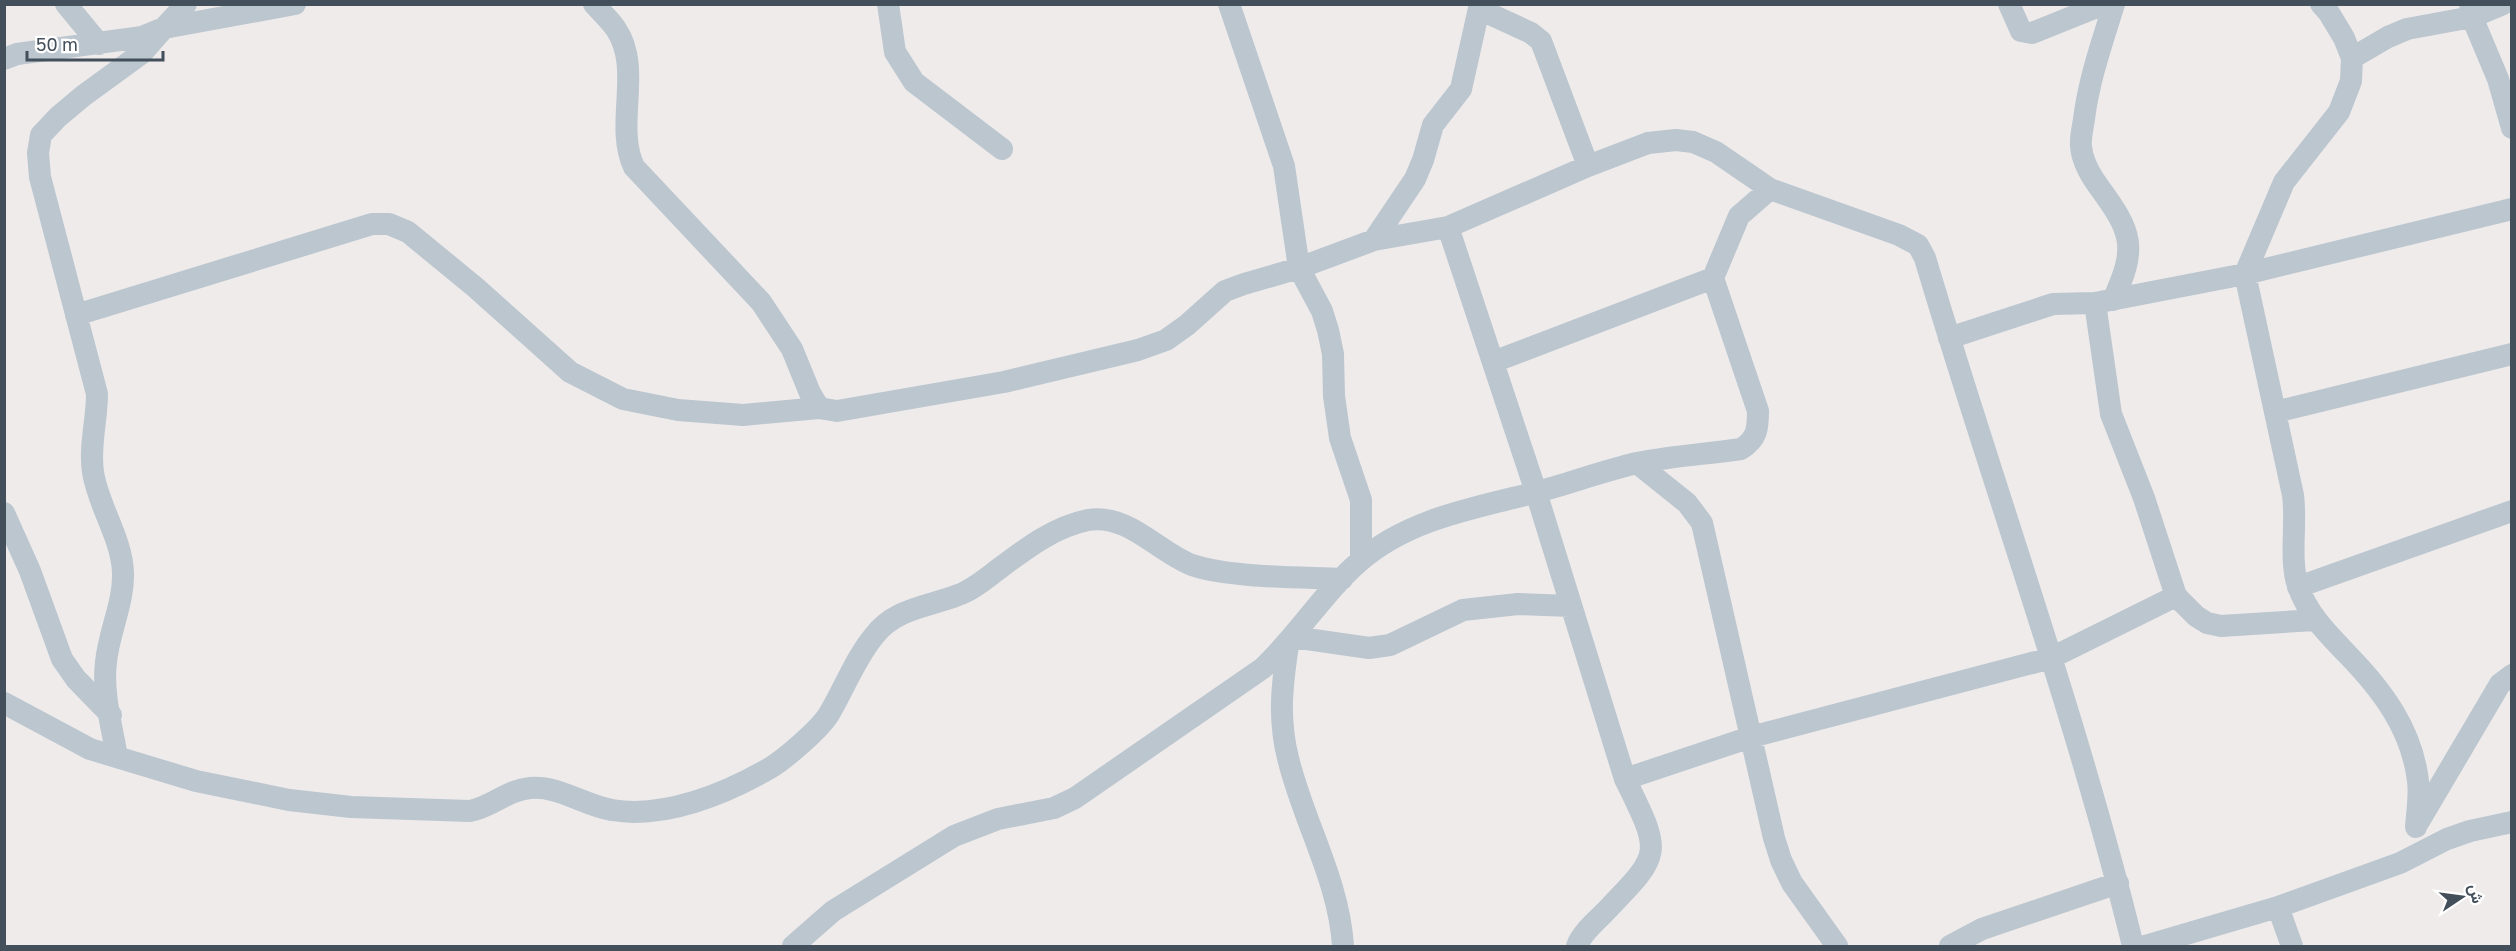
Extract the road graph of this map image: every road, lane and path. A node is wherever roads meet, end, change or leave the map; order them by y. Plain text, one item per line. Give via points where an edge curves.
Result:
1 (66, 4) edge
2 (186, 4) edge
3 (295, 4) edge
4 (594, 4) edge
5 (888, 4) edge
6 (1228, 4) edge
7 (2009, 4) edge
8 (2104, 4) edge
9 (2114, 4) edge
10 (2321, 4) edge
11 (2503, 4) edge
12 (1479, 7) edge
13 (2471, 11) edge
14 (164, 28) junction
15 (99, 44) junction
16 (2352, 58) junction
17 (4, 59) edge
18 (2511, 128) edge
19 (1002, 149) dead end
20 (1588, 166) junction
21 (1770, 189) junction
22 (2511, 209) edge
23 (1448, 227) junction
24 (1374, 240) junction
25 (1299, 268) junction
26 (2245, 274) junction
27 (1713, 278) junction
28 (2104, 302) junction
29 (76, 315) junction
30 (1949, 338) junction
31 (2511, 354) edge
32 (1493, 362) junction
33 (819, 408) junction
34 (2275, 412) junction
35 (1637, 464) junction
36 (1536, 492) junction
37 (2511, 511) edge
38 (4, 513) edge
39 (1361, 560) junction
40 (1342, 579) junction
41 (2298, 587) junction
42 (2176, 596) junction
43 (1571, 606) junction
44 (2314, 620) junction
45 (1290, 641) junction
46 (2051, 658) junction
47 (2511, 675) edge
48 (4, 703) edge
49 (111, 715) junction
50 (1751, 737) junction
51 (117, 757) junction
52 (1625, 779) junction
53 (2511, 822) edge
54 (2416, 827) junction
55 (2400, 863) junction
56 (2118, 883) junction
57 (2278, 907) junction
58 (1953, 945) edge
59 (793, 946) edge
60 (1343, 946) edge
61 (1577, 946) edge
62 (1837, 946) edge
63 (2133, 946) edge
64 (2145, 946) edge
65 (2292, 946) edge

1 - 15 street
2 - 14 street
3 - 14 street
4 - 33 street via 616,29 623,45 627,69 627,152 634,167 761,302 792,349
5 - 19 street via 895,52 914,82
6 - 25 street via 1284,166
7 - 8 street via 2022,31 2032,33
9 - 28 street via 2089,83 2081,145 2091,176 2118,212 2129,250 2127,270
10 - 16 street via 2344,38
11 - 13 street
12 - 20 street via 1541,41
12 - 24 street via 1461,89 1433,125 1415,179
13 - 16 street via 2407,29
13 - 18 street via 2498,79
14 - 15 street via 142,37
14 - 29 street via 142,53 83,96 40,135 40,177
15 - 17 street
16 - 26 street via 2351,81 2339,112 2284,182
20 - 21 street via 1648,143 1693,142 1716,152
20 - 23 street
21 - 27 street via 1739,216
21 - 30 street via 1918,245
22 - 26 street
23 - 24 street
23 - 32 street
24 - 25 street
25 - 33 street via 1225,291 1166,340 1138,350 1004,382 837,411
25 - 39 street via 1322,311 1333,354 1340,438 1361,500
26 - 28 street
26 - 34 street
27 - 32 street
27 - 35 street via 1758,411 1758,431 1752,443 1741,450
28 - 30 street via 2053,304
28 - 42 street via 2111,414
29 - 33 street via 372,224 389,224 408,232 570,372 623,399 678,410 743,415
29 - 49 street via 97,394 92,470 123,568 123,591 105,664
30 - 46 street
31 - 34 street
32 - 36 street
34 - 41 street via 2296,516
35 - 36 street
35 - 50 street via 1687,503 1702,523
36 - 39 street via 1432,520
36 - 43 street
37 - 41 street
38 - 49 street via 62,659 76,680
39 - 40 street
40 - 45 street
40 - 51 street via 1216,570 1191,564 1118,524 1089,520 1067,527 1034,542 960,595 887,621 872,637 827,718 771,768 680,806 648,811 611,810 532,787 512,791 484,809 470,812 351,807 289,800 196,781
41 - 44 street
42 - 44 street via 2196,616 2221,626
42 - 46 street
43 - 45 street via 1518,604 1463,610 1390,645 1369,648
43 - 52 street
44 - 54 street via 2370,678 2389,702 2405,734 2418,784
45 - 59 street via 1263,668 1075,798 1054,808 998,819 954,836 833,911
45 - 60 street via 1281,692 1288,759 1326,868
46 - 50 street
46 - 56 street
47 - 54 street via 2500,684
48 - 51 street via 90,749
49 - 51 street
50 - 52 street
50 - 62 street via 1781,860 1792,883
52 - 61 street via 1647,824 1652,845 1650,860
53 - 55 street via 2447,839
54 - 55 street
55 - 57 street
56 - 58 street via 1982,929
56 - 63 street
57 - 64 street
57 - 65 street

